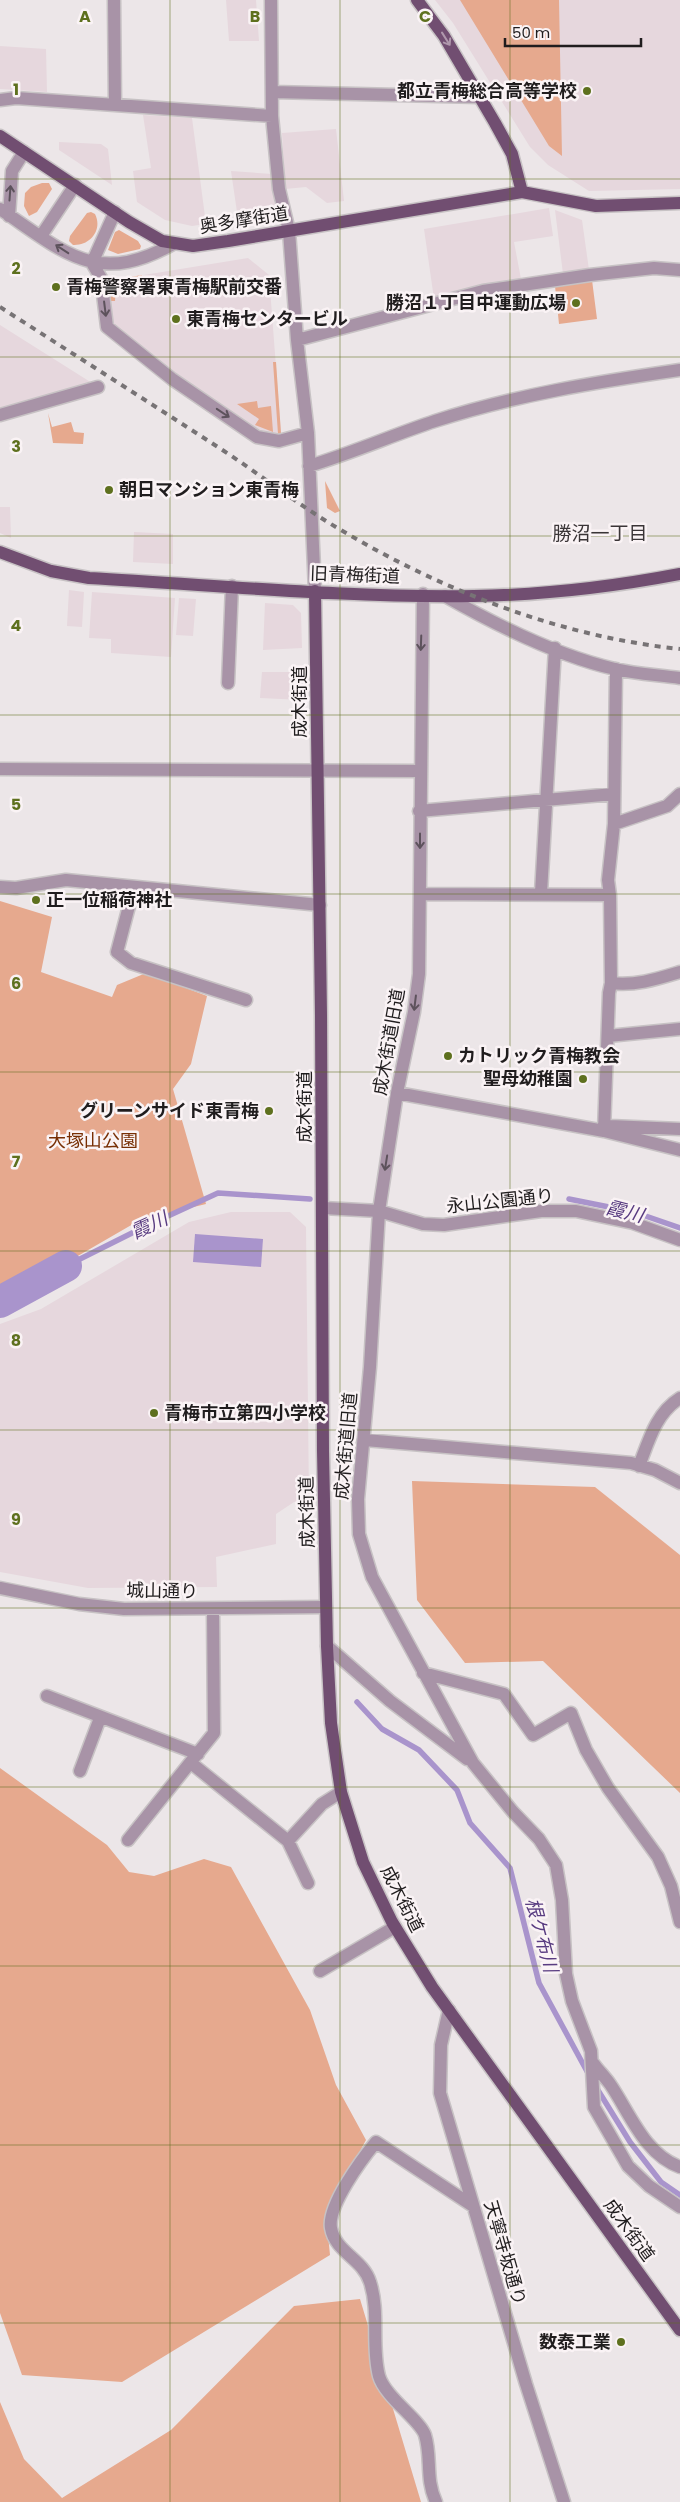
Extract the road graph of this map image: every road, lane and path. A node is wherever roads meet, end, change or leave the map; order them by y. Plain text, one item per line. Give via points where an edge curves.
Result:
1 (114, 0) edge
2 (271, 0) edge
3 (417, 0) edge
4 (273, 92) junction
5 (480, 97) junction
6 (0, 100) edge
7 (115, 105) junction
8 (272, 116) junction
9 (0, 136) edge
10 (24, 152) junction
11 (75, 186) junction
12 (522, 192) junction
13 (680, 203) edge
14 (5, 212) edge
15 (115, 212) junction
16 (289, 231) junction
17 (41, 236) junction
18 (173, 244) junction
19 (92, 263) junction
20 (680, 270) edge
21 (297, 340) junction
22 (680, 370) edge
23 (98, 387) dead end
24 (0, 414) edge
25 (308, 432) junction
26 (309, 466) junction
27 (0, 552) edge
28 (680, 574) edge
29 (232, 586) junction
30 (315, 592) junction
31 (423, 594) junction
32 (445, 596) junction
33 (555, 648) junction
34 (616, 669) junction
35 (680, 678) edge
36 (228, 683) dead end
37 (0, 769) edge
38 (318, 770) junction
39 (420, 771) junction
40 (614, 794) junction
41 (680, 794) edge
42 (546, 800) junction
43 (420, 811) junction
44 (614, 824) junction
45 (0, 887) edge
46 (134, 887) junction
47 (541, 893) junction
48 (420, 894) junction
49 (610, 894) junction
50 (320, 905) junction
51 (680, 972) edge
52 (612, 983) junction
53 (246, 1000) dead end
54 (680, 1029) edge
55 (608, 1036) junction
56 (397, 1093) junction
57 (604, 1128) junction
58 (680, 1129) edge
59 (680, 1150) edge
60 (323, 1208) junction
61 (379, 1211) junction
62 (680, 1240) edge
63 (680, 1398) edge
64 (365, 1440) junction
65 (640, 1466) junction
66 (680, 1483) edge
67 (0, 1588) edge
68 (326, 1607) junction
69 (213, 1610) junction
70 (327, 1646) junction
71 (423, 1673) junction
72 (46, 1696) dead end
73 (100, 1718) junction
74 (194, 1758) junction
75 (473, 1763) junction
76 (80, 1771) dead end
77 (341, 1792) junction
78 (128, 1840) dead end
79 (288, 1841) junction
80 (308, 1883) dead end
81 (680, 1922) edge
82 (395, 1927) junction
83 (320, 1971) dead end
84 (449, 2010) junction
85 (593, 2063) junction
86 (680, 2167) edge
87 (473, 2206) junction
88 (680, 2206) edge
89 (680, 2330) edge
90 (436, 2502) edge
91 (564, 2502) edge

1 - 7 street
2 - 4 street
3 -> 5 main road via 444,36
4 - 5 street
4 - 8 street
5 - 12 main road via 512,154
6 - 7 street via 16,98
7 - 8 street
8 - 16 street via 279,189
9 - 10 main road, 奥多摩街道
10 - 11 main road, 奥多摩街道
14 -> 10 street via 12,171
11 - 15 main road, 奥多摩街道
11 - 17 street
12 - 13 main road, 奥多摩街道 via 596,206
12 - 16 main road, 奥多摩街道
14 - 17 street
15 - 18 main road, 奥多摩街道 via 152,236
15 - 19 street
16 - 18 main road, 奥多摩街道 via 193,246
16 - 21 street
19 -> 17 street via 74,257
18 - 19 street via 141,260
19 -> 25 street via 101,278 107,327 172,379 264,439 279,440
20 - 21 street via 654,268 483,291
21 - 25 street
22 - 26 street via 607,380 519,398 435,421
23 - 24 street
25 - 26 street
26 - 30 street
27 - 29 main road, 旧青梅街道 via 51,571 89,578
28 - 32 main road, 旧青梅街道 via 576,590
29 - 30 main road, 旧青梅街道
29 - 36 street
30 - 31 main road, 旧青梅街道
30 - 38 main road, 成木街道
31 - 32 main road, 旧青梅街道
31 -> 39 street, 成木街道旧道
32 - 33 street via 472,612
33 - 34 street
33 - 42 street
34 - 35 street
34 - 40 street
37 - 38 street
38 - 39 street
38 - 50 main road, 成木街道
39 - 43 street, 成木街道旧道
40 - 42 street
40 - 44 street
41 - 44 street via 667,806
42 - 43 street
42 - 47 street
43 -> 48 street, 成木街道旧道
44 - 49 street via 608,880
45 - 46 street via 16,888 66,880
46 - 50 street
46 - 53 street via 117,952 130,963
47 - 48 street
47 - 49 street
48 -> 56 street, 成木街道旧道 via 419,974
49 - 52 street
50 - 60 main road, 成木街道
51 - 52 street via 628,985
52 - 55 street
54 - 55 street
55 - 57 street
56 - 57 street
56 -> 61 street, 成木街道旧道
57 - 58 street
57 - 59 street
60 - 61 street, 永山公園通り
60 - 68 main road, 成木街道
61 - 62 street, 永山公園通り via 423,1224 444,1225 541,1211 576,1211 633,1223
61 - 64 street, 成木街道旧道
63 - 65 street via 667,1406 657,1423
64 - 65 street
64 - 71 street, 成木街道旧道 via 358,1499 359,1534 372,1577
65 - 66 street
67 - 69 street, 城山通り via 79,1604 124,1609
68 - 69 street, 城山通り
68 - 70 main road, 成木街道
69 - 74 street via 214,1733
70 - 75 street via 390,1701
70 - 77 main road, 成木街道 via 331,1723
71 - 75 street, 成木街道旧道
71 - 81 street via 504,1694 533,1735 570,1713 608,1788 658,1857 671,1886
72 - 73 street
73 - 74 street
73 - 76 street
74 - 78 street
74 - 79 street
75 - 85 street, 成木街道旧道 via 539,1839 556,1865 562,1900 566,1974
77 - 79 street via 322,1804
77 - 82 main road, 成木街道 via 369,1876
79 - 80 street
82 - 83 street
82 - 84 main road, 成木街道
84 - 87 street, 天寧寺坂通り via 441,2045 440,2093
84 - 89 main road, 成木街道
85 - 86 street via 638,2132 655,2151
85 - 88 street, 成木街道旧道 via 591,2088 594,2107 628,2166 649,2186
87 - 90 street via 376,2142 339,2196 330,2227 338,2246 359,2264 370,2281 380,2378 394,2400 425,2434 429,2487
87 - 91 street, 天寧寺坂通り

